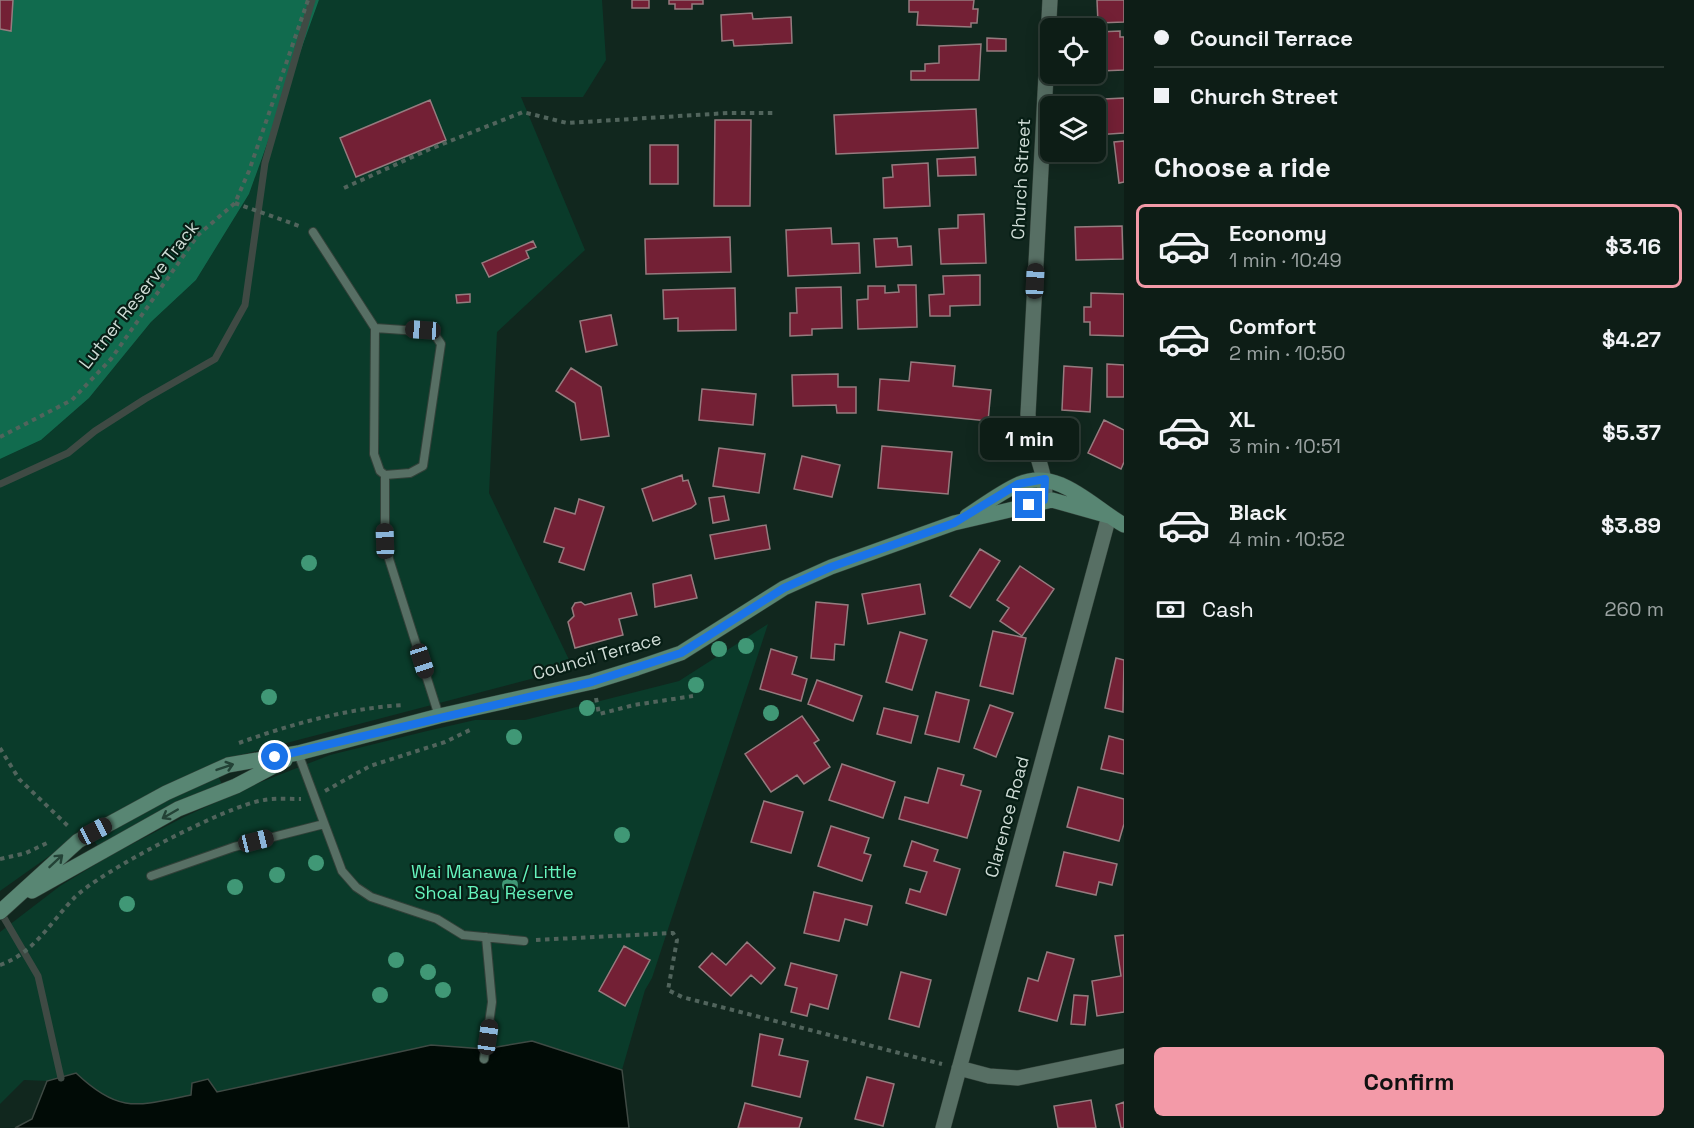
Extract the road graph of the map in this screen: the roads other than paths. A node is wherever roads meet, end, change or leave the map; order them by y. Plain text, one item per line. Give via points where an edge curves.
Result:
1 (1050, 0) edge
2 (313, 232) road end
3 (375, 328) junction
4 (385, 475) junction
5 (1045, 479) junction
6 (1044, 500) junction
7 (1109, 516) junction
8 (954, 523) junction
9 (1124, 525) edge
10 (439, 716) junction
11 (298, 753) junction
12 (324, 824) junction
13 (151, 876) dead end
14 (13, 901) junction
15 (0, 912) edge
16 (486, 937) junction
17 (524, 941) road end
18 (1124, 1056) edge
19 (484, 1059) dead end
20 (959, 1068) junction
21 (943, 1128) edge

1 - 5 street, Church Street via 1028,414 1032,446
2 - 3 lane
3 - 4 lane via 374,454
3 - 4 lane via 433,332 441,344 423,466 410,473
4 - 10 lane via 385,541 389,559
5 - 6 street, Church Street
5 - 7 street via 1059,483
5 - 8 street, Council Terrace via 1018,484
6 - 7 street
6 - 8 street, Council Terrace
7 - 9 street
7 - 20 street, Clarence Road
8 - 10 street, Council Terrace via 794,584 681,653 592,682
10 - 11 street, Council Terrace
11 - 12 lane
11 -> 14 street via 236,786 178,809
14 -> 11 street via 78,841 166,793 228,765
12 - 13 lane via 234,847
12 - 16 lane via 342,871 356,887 371,897 437,919 463,935
14 - 15 street
16 - 17 lane
16 - 19 lane via 492,1002
18 - 20 street via 1018,1078
20 - 21 street, Clarence Road

